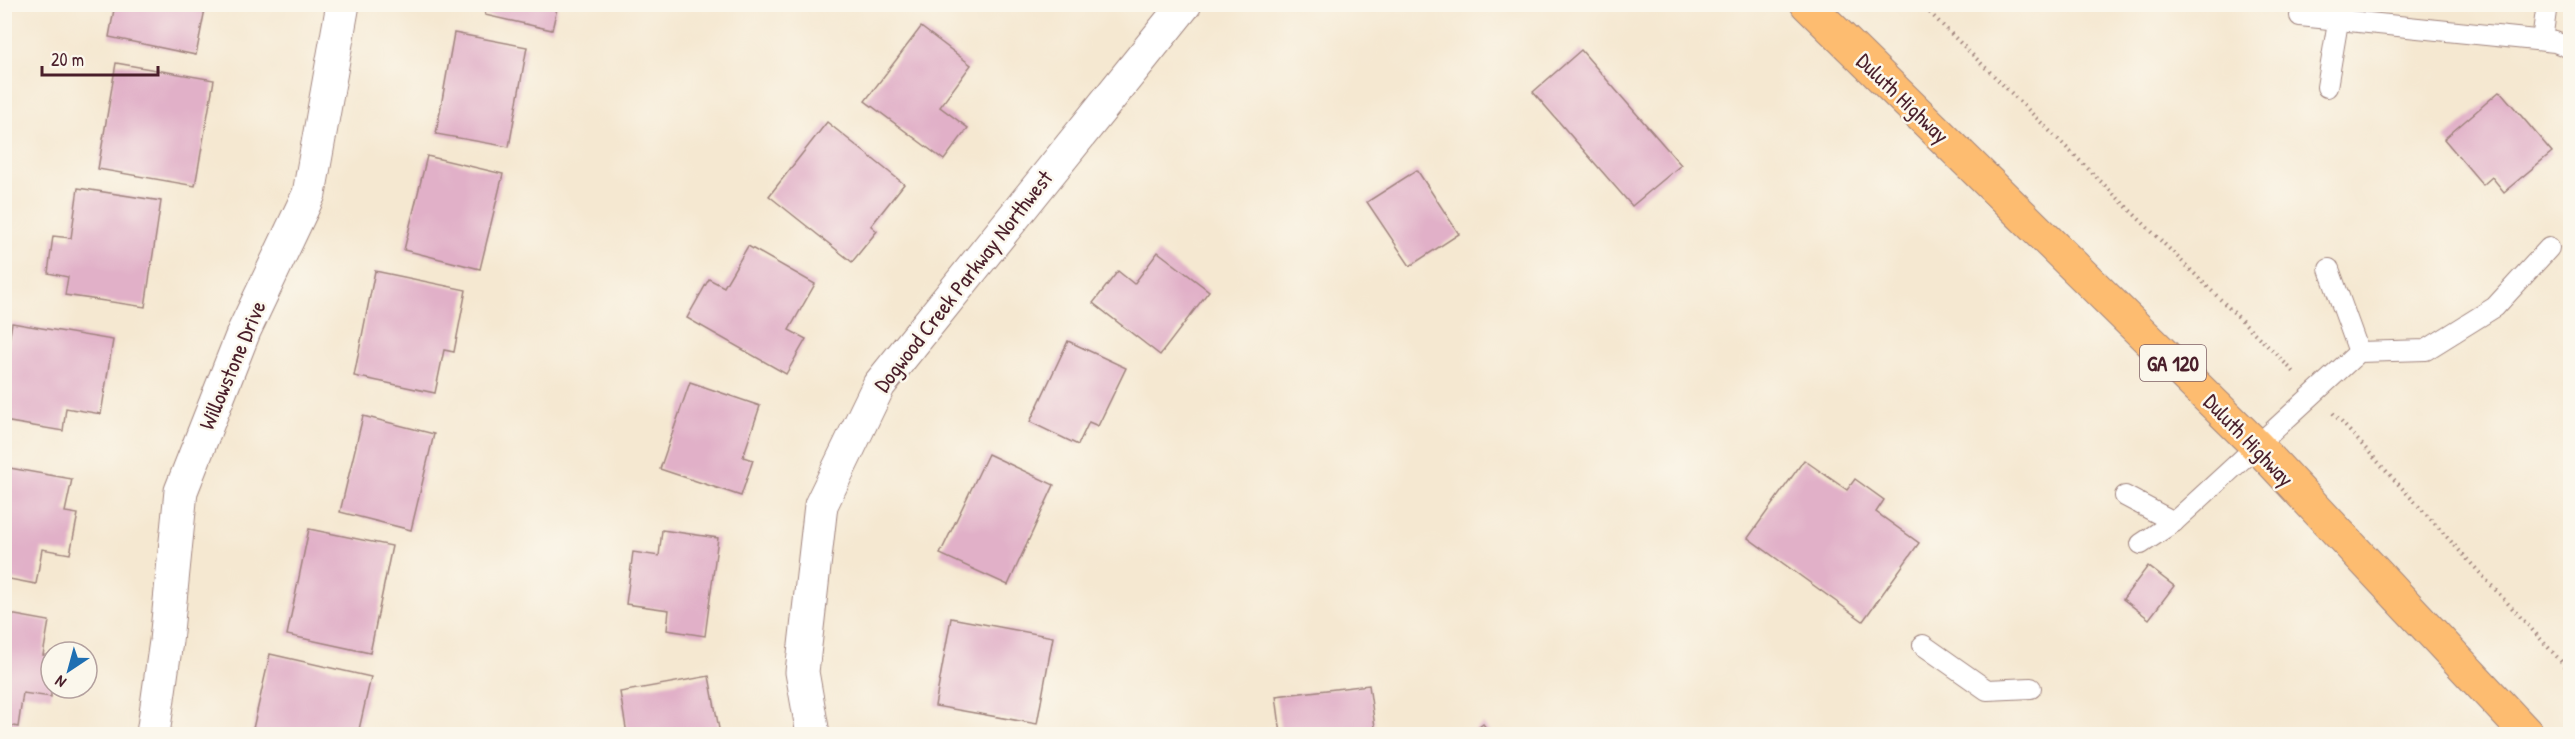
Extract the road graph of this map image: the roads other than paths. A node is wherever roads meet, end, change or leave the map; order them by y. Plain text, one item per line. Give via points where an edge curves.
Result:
1 (344, 4) edge
2 (1185, 4) edge
3 (1807, 4) edge
4 (2547, 4) edge
5 (2340, 12) edge
6 (2300, 16) dead end
7 (2542, 40) junction
8 (2571, 48) edge
9 (2327, 87) dead end
10 (2549, 248) dead end
11 (2329, 269) dead end
12 (2359, 352) junction
13 (2258, 447) junction
14 (2125, 496) dead end
15 (2175, 522) junction
16 (2141, 544) dead end
17 (1923, 645) dead end
18 (2031, 688) dead end
19 (153, 735) edge
20 (813, 735) edge
21 (2527, 735) edge

1 - 19 street, Willowstone Drive via 309,194 244,331 181,491
2 - 20 street, Dogwood Creek Parkway Northwest via 879,385 821,505 802,672
3 - 13 main road, Duluth Highway / GA 120
4 - 7 lane
5 - 6 lane
5 - 7 lane
5 - 9 lane
7 - 8 lane
10 - 12 lane via 2495,308 2426,350
11 - 12 lane
12 - 13 lane
13 - 15 lane
13 - 21 main road, Duluth Highway / GA 120
14 - 15 lane
15 - 16 lane
17 - 18 lane via 1987,690

